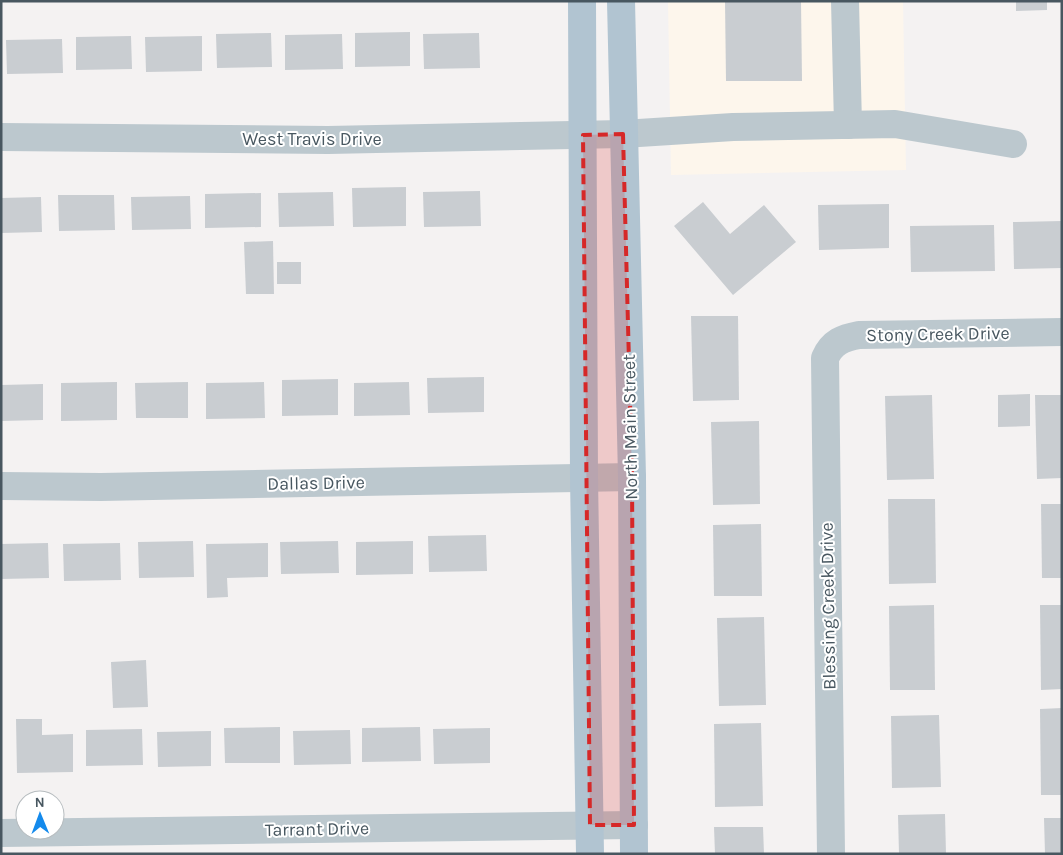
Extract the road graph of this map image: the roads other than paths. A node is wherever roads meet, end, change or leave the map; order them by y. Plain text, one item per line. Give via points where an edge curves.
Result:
1 (582, 1) edge
2 (620, 1) edge
3 (845, 1) edge
4 (848, 125) junction
5 (623, 134) junction
6 (583, 135) junction
7 (1, 137) edge
8 (1013, 144) dead end
9 (1062, 332) edge
10 (825, 358) joint
11 (584, 477) junction
12 (632, 477) junction
13 (1, 486) edge
14 (590, 825) junction
15 (634, 826) junction
16 (1, 833) edge
17 (590, 854) edge
18 (634, 854) edge
19 (831, 854) edge

1 - 6 main road
2 - 5 main road, North Main Street
3 - 4 street
4 - 5 street, West Travis Drive via 733,127
4 - 8 street, West Travis Drive via 895,124
5 - 6 street, West Travis Drive
5 - 12 main road, North Main Street
6 - 7 street, West Travis Drive via 328,140
6 - 11 main road
9 - 10 street, Stony Creek Drive via 859,335 840,339
10 - 19 street, Blessing Creek Drive
11 - 12 street, Dallas Drive
11 - 13 street, Dallas Drive via 101,487
11 - 14 main road
12 - 15 main road, North Main Street
14 - 15 street, Tarrant Drive
14 - 16 street, Tarrant Drive
14 - 17 main road
15 - 18 main road, North Main Street

